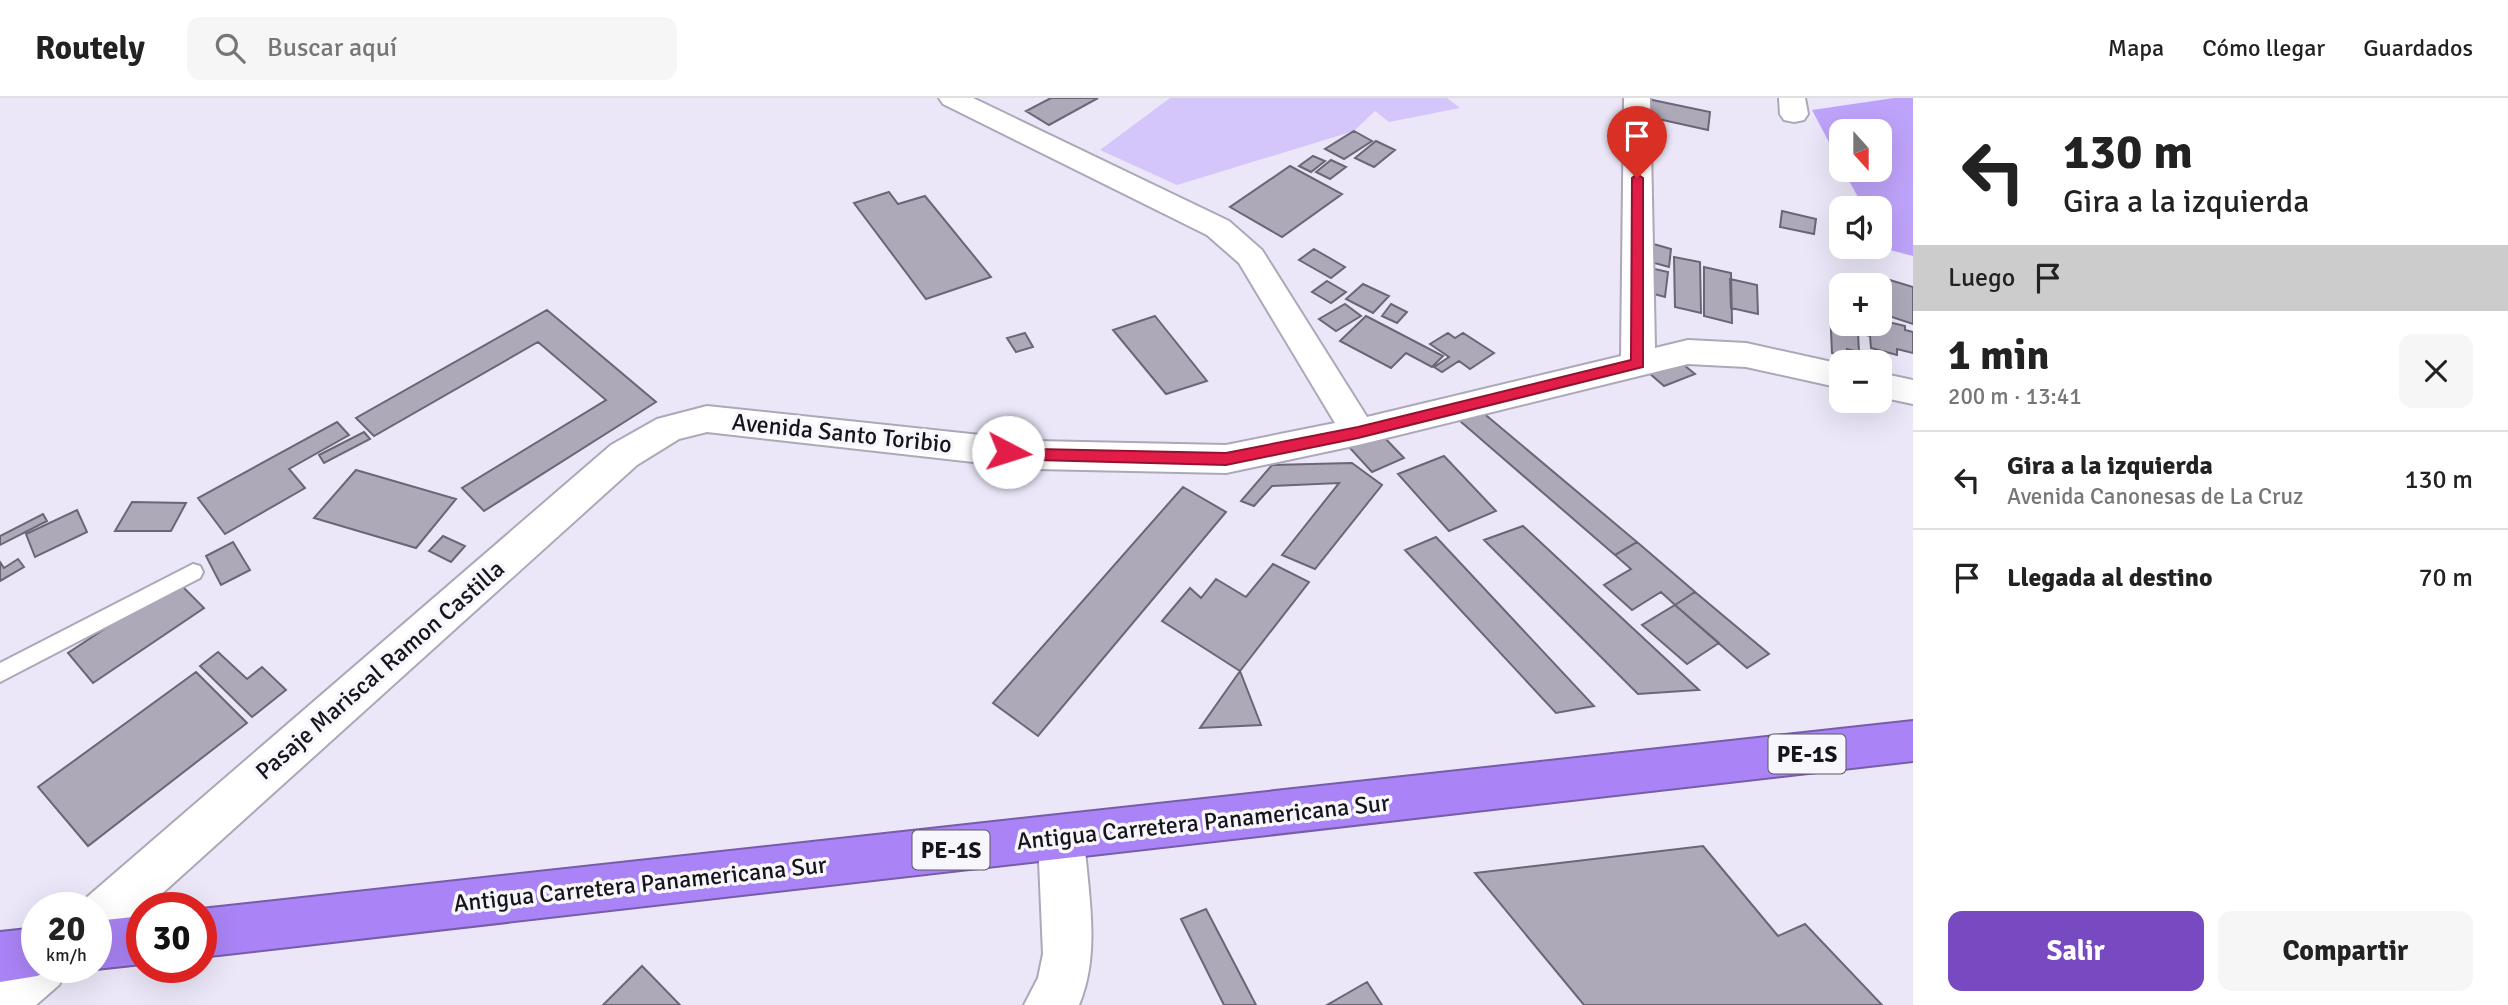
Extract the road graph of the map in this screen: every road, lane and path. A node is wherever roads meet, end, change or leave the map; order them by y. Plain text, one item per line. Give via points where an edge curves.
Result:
1 (952, 98) edge
2 (1637, 98) edge
3 (1638, 364) junction
4 (1829, 373) edge
5 (1892, 388) edge
6 (1913, 392) edge
7 (669, 428) joint
8 (1358, 432) junction
9 (193, 572) dead end
10 (0, 673) edge
11 (1913, 741) edge
12 (1061, 838) junction
13 (112, 906) edge
14 (217, 931) edge
15 (21, 954) edge
16 (0, 957) edge
17 (23, 983) edge
18 (0, 1003) edge
19 (1049, 1005) edge

1 - 8 street via 1218,228 1251,257
2 - 3 street
3 - 4 street, Avenida Santo Toribio via 1688,352 1746,355
3 - 8 street, Avenida Santo Toribio
5 - 6 street
7 - 8 street, Avenida Santo Toribio via 707,419 1036,455 1226,459
7 - 13 street, Pasaje Mariscal Ramon Castilla via 624,455
9 - 10 lane
11 - 12 highway, Antigua Carretera Panamericana Sur / PE-1S
12 - 14 highway, Antigua Carretera Panamericana Sur / PE-1S
12 - 19 street via 1068,954 1061,989
15 - 16 highway
17 - 18 street

